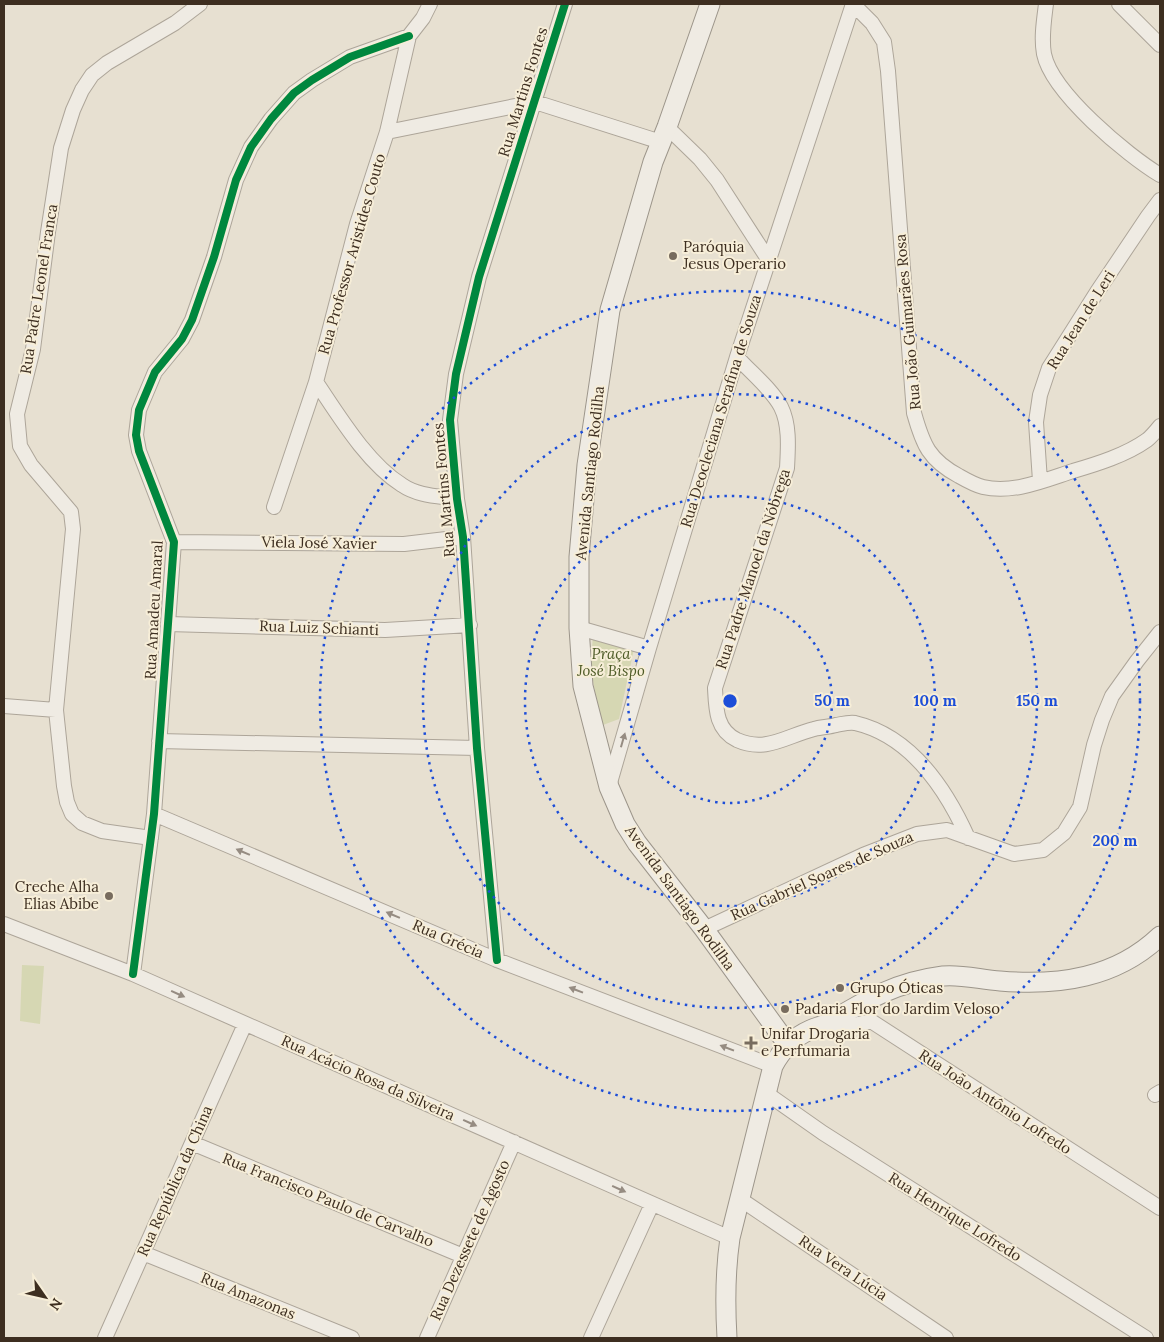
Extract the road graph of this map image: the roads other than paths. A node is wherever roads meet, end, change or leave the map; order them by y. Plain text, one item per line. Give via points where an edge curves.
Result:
1 (200, 4) edge
2 (430, 4) edge
3 (565, 4) edge
4 (710, 4) edge
5 (853, 4) edge
6 (1046, 4) edge
7 (1120, 4) edge
8 (410, 36) junction
9 (1160, 45) edge
10 (535, 102) junction
11 (386, 132) junction
12 (664, 134) junction
13 (1160, 175) edge
14 (1160, 200) edge
15 (768, 259) junction
16 (737, 357) junction
17 (316, 382) junction
18 (1160, 426) edge
19 (1040, 482) junction
20 (457, 499) junction
21 (274, 507) dead end
22 (463, 536) junction
23 (174, 542) junction
24 (168, 624) junction
25 (470, 625) junction
26 (579, 628) junction
27 (1159, 634) edge
28 (649, 648) junction
29 (4, 706) edge
30 (56, 710) junction
31 (160, 741) junction
32 (477, 748) junction
33 (609, 787) junction
34 (154, 814) junction
35 (151, 838) junction
36 (968, 838) junction
37 (4, 924) edge
38 (704, 929) junction
39 (1160, 936) edge
40 (496, 960) junction
41 (133, 974) junction
42 (245, 1024) junction
43 (823, 1026) junction
44 (788, 1045) junction
45 (773, 1066) junction
46 (766, 1093) junction
47 (514, 1142) junction
48 (192, 1143) junction
49 (740, 1199) junction
50 (652, 1204) junction
51 (1160, 1208) edge
52 (730, 1238) junction
53 (143, 1253) junction
54 (464, 1256) junction
55 (105, 1338) edge
56 (352, 1338) edge
57 (427, 1338) edge
58 (591, 1338) edge
59 (727, 1338) edge
60 (946, 1338) edge
61 (1146, 1338) edge

1 - 30 street, Rua Padre Leonel Franca via 92,75 73,110 61,148 33,349 17,414 20,446 31,465 71,512 73,529
2 - 8 street, Rua Professor Aristides Couto
3 - 10 street, Rua Martins Fontes
4 - 12 main road, Avenida Santiago Rodilha
5 - 15 street, Rua Deocleciana Serafina de Souza
5 - 19 street, Rua João Guimarães Rosa via 872,23 884,42 914,413 920,436 933,458 948,470 983,487 1010,488
6 - 13 street via 1044,54 1053,76 1070,99 1128,152
7 - 9 street
8 - 11 street, Rua Professor Aristides Couto
8 - 23 street, Rua Amadeu Amaral via 350,57 294,93 271,119 244,162 192,320 182,339 155,372 136,423 140,450
10 - 11 street
10 - 12 street
10 - 20 street, Rua Martins Fontes via 478,276 456,374 450,420
11 - 17 street, Rua Professor Aristides Couto via 357,224
12 - 15 street via 700,159
12 - 26 main road, Avenida Santiago Rodilha via 610,310 588,465 579,557
14 - 19 street, Rua Jean de Leri via 1049,368 1036,422
15 - 16 street, Rua Deocleciana Serafina de Souza
16 - 28 street, Rua Deocleciana Serafina de Souza
16 - 36 street, Rua Padre Manoel da Nóbrega via 781,407 786,424 787,468 715,688 720,724 730,737 748,745 767,745 814,729 853,723 886,734 921,762 956,811
17 - 20 street via 352,435 402,486 424,494
17 - 21 street, Rua Professor Aristides Couto
18 - 19 street, Rua João Guimarães Rosa via 1149,439 1136,447
20 - 22 street, Rua Martins Fontes
22 - 23 street, Viela José Xavier via 404,544
22 - 25 street, Rua Martins Fontes
23 - 24 street, Rua Amadeu Amaral
24 - 25 street, Rua Luiz Schianti via 385,630
24 - 31 street, Rua Amadeu Amaral
25 - 32 street, Rua Martins Fontes
26 - 28 street
26 - 33 main road, Avenida Santiago Rodilha via 583,686
27 - 36 street, Rua Gabriel Soares de Souza via 1112,696 1097,737 1080,807 1064,833 1043,850 1014,854
33 -> 28 street, Rua Deocleciana Serafina de Souza
29 - 30 street
30 - 35 street, Rua Padre Leonel Franca via 64,786 72,814 82,823 102,830
31 - 32 street
31 - 34 street, Rua Amadeu Amaral
32 - 40 street, Rua Martins Fontes
33 - 38 main road, Avenida Santiago Rodilha via 637,843
34 - 35 street, Rua Amadeu Amaral
40 -> 34 street, Rua Grécia
35 - 41 street, Rua Amadeu Amaral
36 - 38 street, Rua Gabriel Soares de Souza via 947,830 917,834 863,855
37 - 41 street, Rua Acácio Rosa da Silveira
38 - 44 main road, Avenida Santiago Rodilha
39 - 43 main road via 1130,958 1084,978 1032,983 946,976 914,980 884,991
45 -> 40 street, Rua Grécia
41 -> 42 street, Rua Acácio Rosa da Silveira
42 -> 47 street, Rua Acácio Rosa da Silveira
42 - 48 street, Rua República da China
43 - 44 main road via 809,1030
43 - 51 street, Rua João Antônio Lofredo via 841,1028 870,1021
44 - 45 main road
45 - 46 main road
46 - 49 main road
46 - 61 street, Rua Henrique Lofredo via 823,1133
47 -> 50 street, Rua Acácio Rosa da Silveira
47 - 54 street, Rua Dezessete de Agosto
48 - 53 street, Rua República da China
48 - 54 street, Rua Francisco Paulo de Carvalho
49 - 52 main road
49 - 60 street, Rua Vera Lúcia
50 - 52 street, Rua Acácio Rosa da Silveira
50 - 58 street
52 - 59 main road via 726,1267
53 - 55 street, Rua República da China
53 - 56 street, Rua Amazonas
54 - 57 street, Rua Dezessete de Agosto

